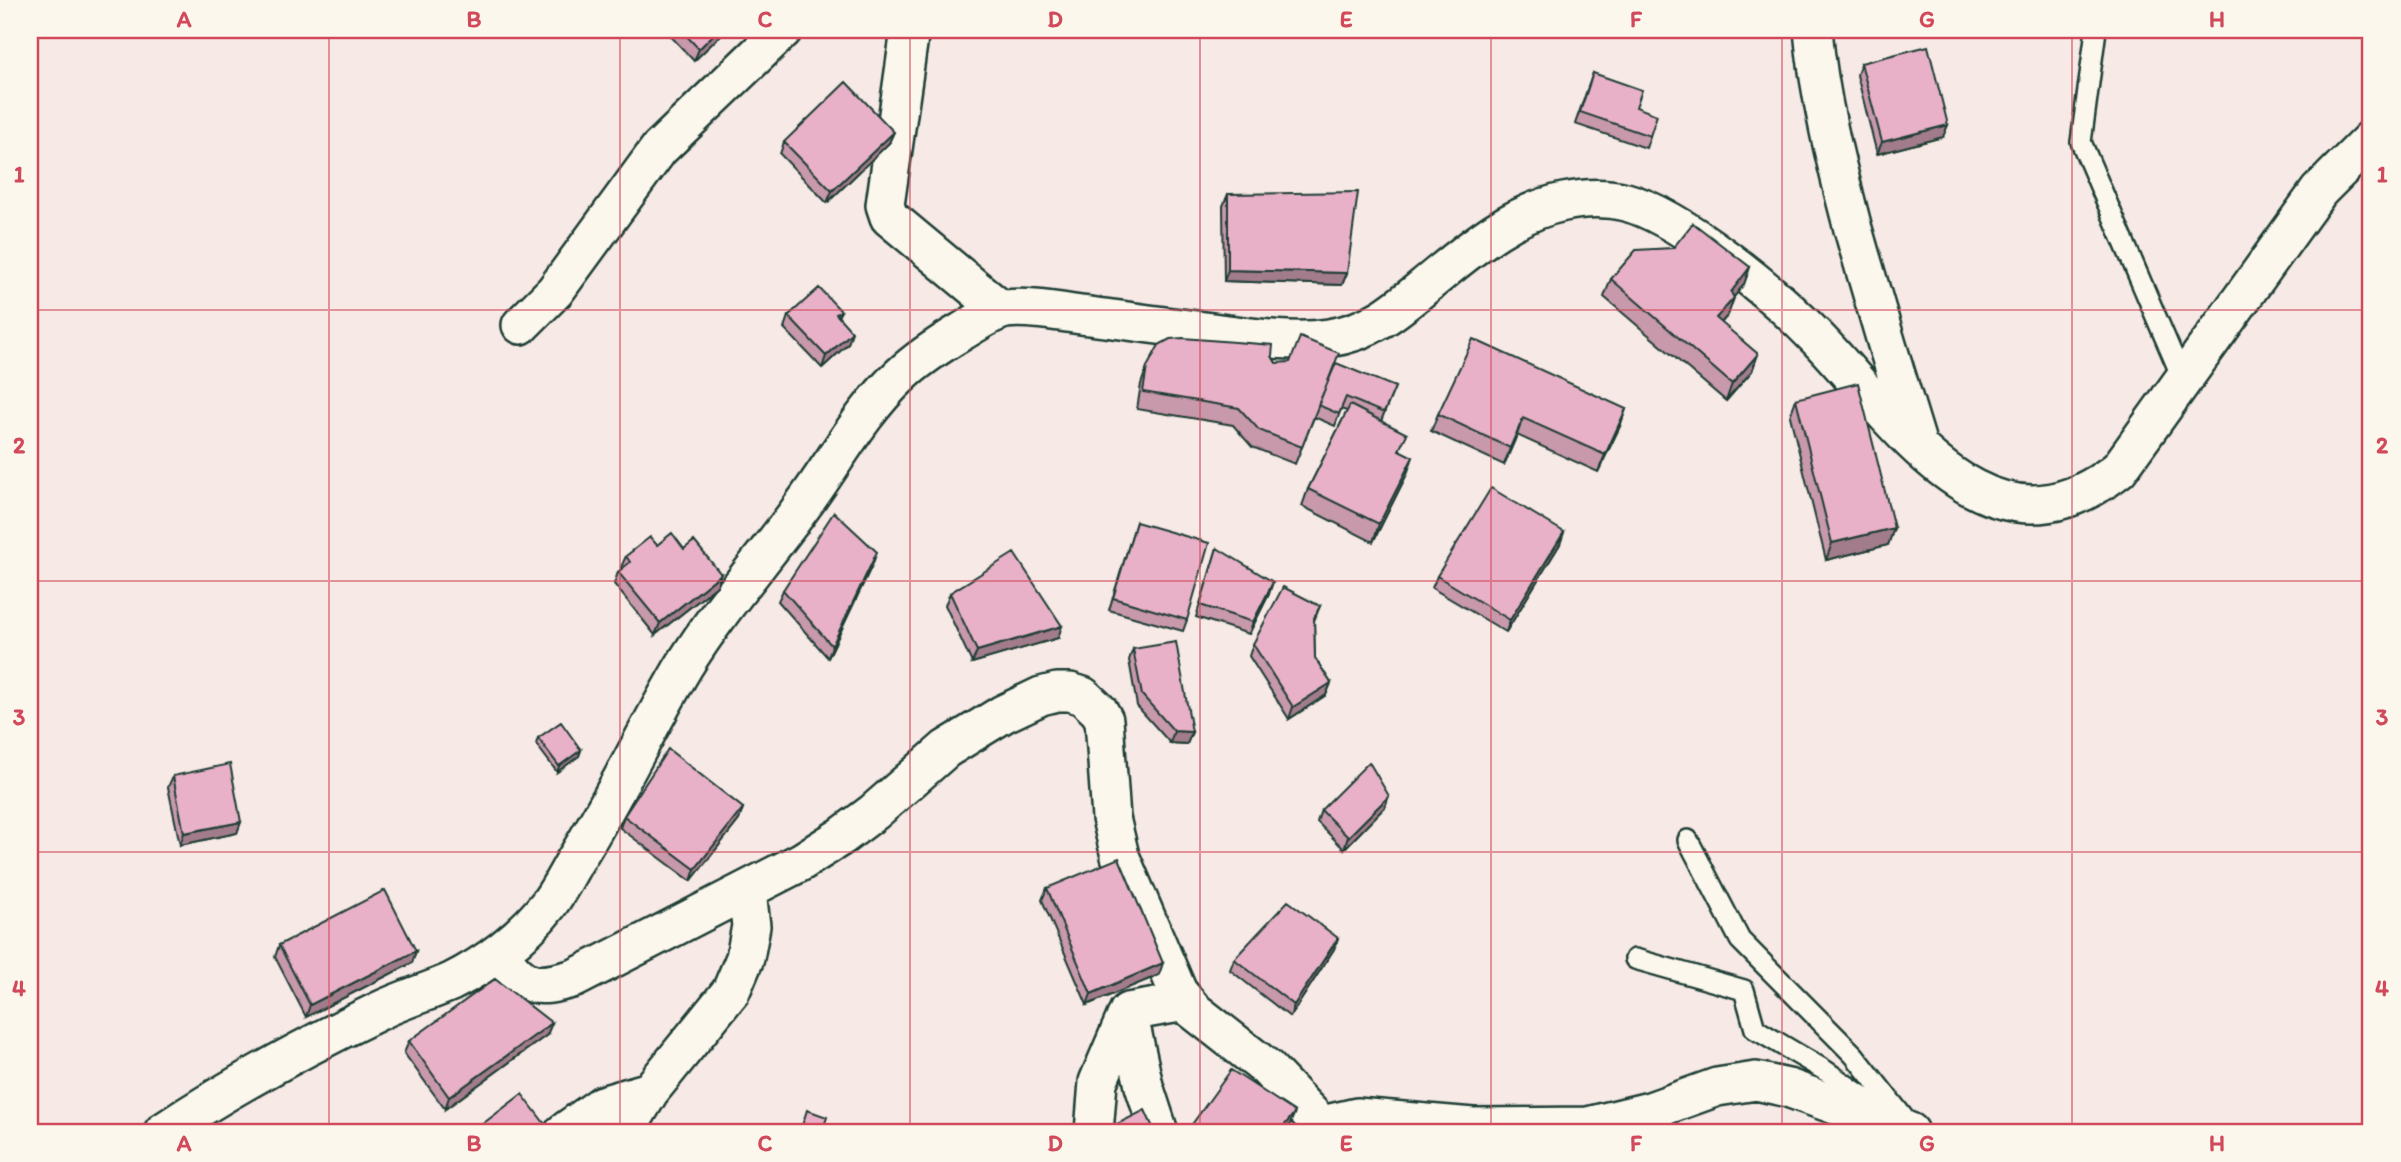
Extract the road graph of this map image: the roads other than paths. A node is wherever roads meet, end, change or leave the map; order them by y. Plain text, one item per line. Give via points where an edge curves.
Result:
1 (783, 30) edge
2 (911, 30) edge
3 (1813, 30) edge
4 (2096, 30) edge
5 (2371, 139) edge
6 (1001, 310) junction
7 (521, 325) dead end
8 (2183, 382) junction
9 (1918, 446) junction
10 (1688, 840) dead end
11 (747, 891) junction
12 (499, 953) junction
13 (1635, 959) dead end
14 (1185, 1002) junction
15 (1128, 1012) junction
16 (650, 1091) junction
17 (1325, 1128) edge
18 (163, 1132) edge
19 (564, 1132) edge
20 (625, 1132) edge
21 (1094, 1132) edge
22 (1159, 1132) edge
23 (1912, 1132) edge

1 - 7 street via 659,149 555,291
2 - 6 street via 885,205 889,217
3 - 9 street via 1836,163
4 - 8 lane via 2081,142
5 - 8 street via 2319,191
6 - 9 street via 1066,313 1244,336 1331,338 1387,318 1470,249 1530,213 1572,201 1620,200 1654,212 1757,284 1816,336
6 - 12 street via 955,335 901,375 875,404 701,640 548,906
8 - 9 street via 2119,469 2096,488 2070,499 2029,505 2000,500 1970,489
10 - 23 lane via 1740,940 1854,1055
11 - 12 street via 553,985 522,981
11 - 14 street via 842,836 946,749 1003,713 1057,692 1070,692 1092,703 1104,720 1115,838
11 - 16 street via 751,926 745,958 730,991
12 - 18 street via 452,981 386,1007 313,1045 211,1100
13 - 23 lane via 1744,990 1755,1029 1826,1071
14 - 15 street
14 - 17 street via 1267,1068
15 - 21 street via 1098,1082
15 - 22 street
16 - 19 street via 602,1105
16 - 20 street
17 - 23 street via 1357,1117 1473,1127 1588,1126 1650,1111 1717,1087 1756,1081

